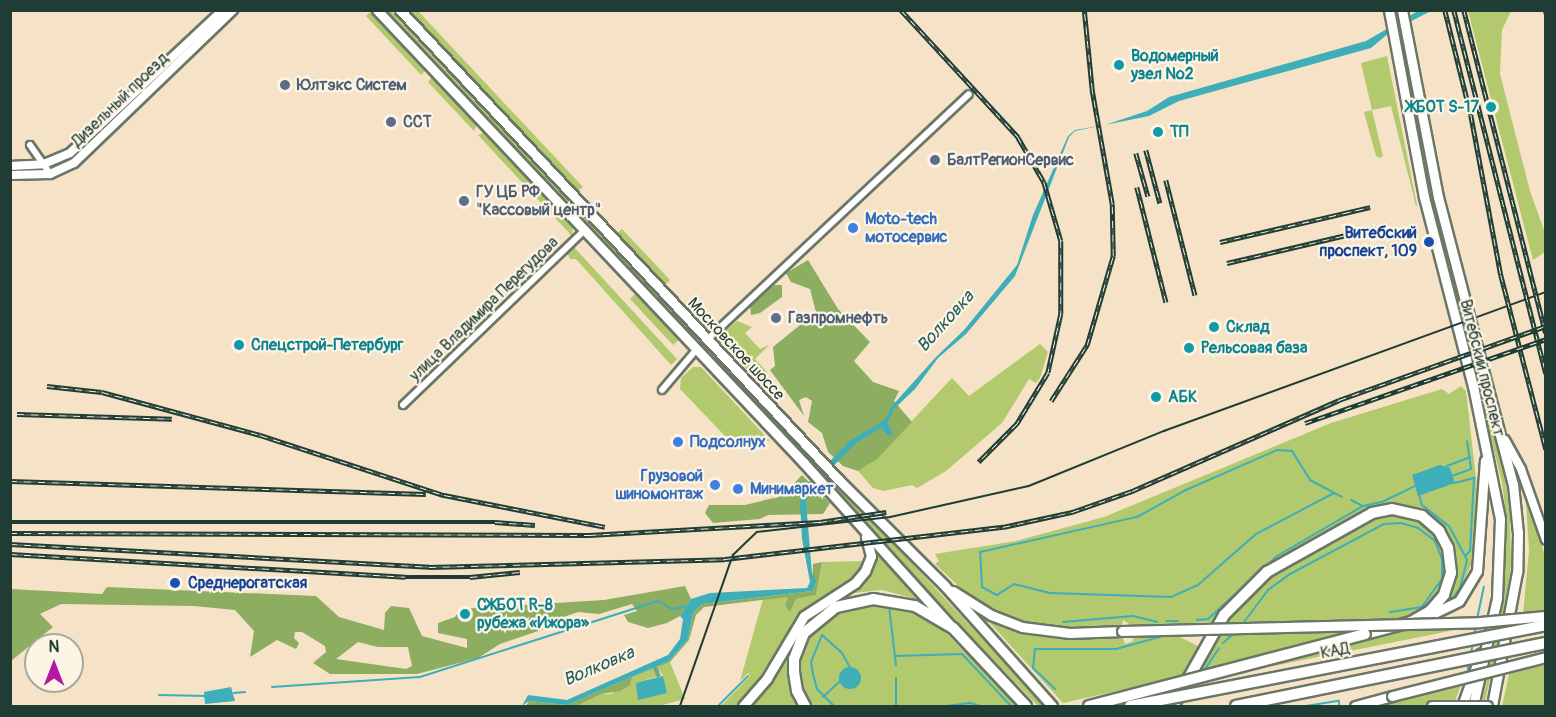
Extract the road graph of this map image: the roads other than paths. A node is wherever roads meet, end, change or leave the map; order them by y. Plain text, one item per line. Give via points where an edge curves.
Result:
1 (223, 10) edge
2 (233, 10) edge
3 (377, 10) edge
4 (400, 10) edge
5 (1402, 10) edge
6 (1389, 13) edge
7 (969, 94) dead end
8 (30, 145) dead end
9 (44, 164) junction
10 (10, 166) edge
11 (50, 174) junction
12 (10, 176) edge
13 (584, 231) junction
14 (707, 340) junction
15 (696, 350) junction
16 (662, 390) dead end
17 (403, 405) dead end
18 (1505, 440) junction
19 (1485, 443) junction
20 (863, 529) junction
21 (1545, 540) edge
22 (944, 585) junction
23 (1545, 616) edge
24 (1411, 622) junction
25 (1545, 625) edge
26 (953, 628) junction
27 (1489, 641) junction
28 (1545, 643) edge
29 (1545, 657) edge
30 (743, 706) edge
31 (805, 706) edge
32 (1026, 706) edge
33 (1052, 706) edge
34 (1089, 706) edge
35 (1130, 706) edge
36 (1173, 706) edge
37 (1236, 706) edge
38 (1355, 706) edge
39 (1432, 706) edge
40 (1462, 706) edge
41 (1473, 706) edge
42 (1487, 706) edge
43 (1492, 706) edge

1 - 9 street, Дизельный проезд via 87,139 65,157
2 - 11 street, Дизельный проезд via 84,154
3 - 13 main road, Московское шоссе
4 - 14 main road, Московское шоссе
5 - 18 main road, Витебский проспект via 1438,197
6 - 19 main road, Витебский проспект via 1424,197
7 - 14 street
8 - 9 street
9 - 10 street, Дизельный проезд
9 - 11 street
11 - 12 street, Дизельный проезд
13 - 15 main road, Московское шоссе
13 - 17 street, улица Владимира Перегудова
14 - 15 main road
14 - 22 main road, Московское шоссе
15 - 16 street
15 - 20 main road, Московское шоссе
18 - 21 main road, Витебский проспект via 1521,469
18 - 43 main road, Витебский проспект via 1514,484 1518,553 1510,622
19 - 24 main road via 1477,571 1459,601 1434,616
19 - 27 main road, Витебский проспект via 1501,537 1497,598
20 - 26 main road, Московское шоссе
20 - 30 main road via 870,548 866,571 855,583 804,616 767,678
22 - 23 main road, bridge via 992,615 1022,627 1070,633 1480,622
22 - 33 main road, Московское шоссе
24 - 34 highway, bridge
24 - 36 highway via 1430,611 1444,594 1451,573 1448,548 1439,531 1422,516 1398,510 1372,513 1299,552 1249,587 1224,615
25 - 35 highway, КАД, bridge
26 - 31 highway via 900,601 873,599 836,607 810,625 794,659 795,682
26 - 32 highway, Московское шоссе
27 - 40 main road via 1473,666
27 - 41 main road, Витебский проспект
28 - 37 highway, bridge
29 - 38 main road, bridge
39 - 42 main road, bridge

